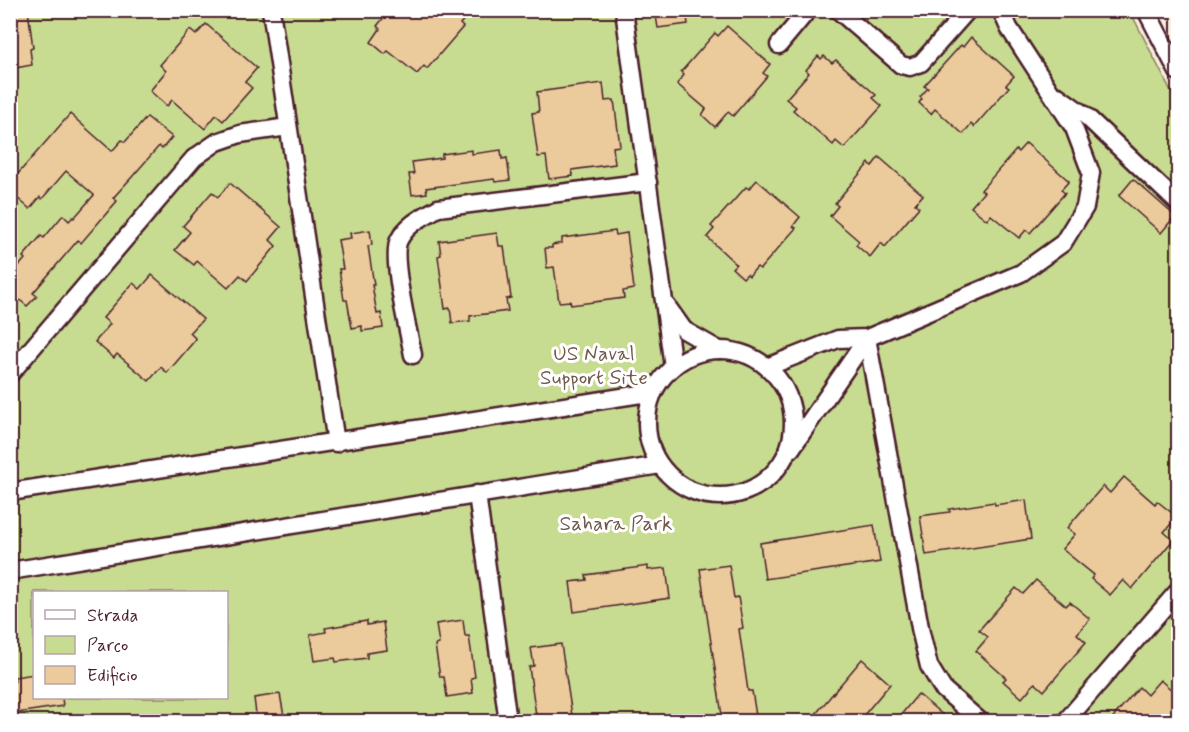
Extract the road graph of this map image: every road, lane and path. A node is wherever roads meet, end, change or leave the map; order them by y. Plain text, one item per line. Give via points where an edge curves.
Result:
1 (271, 10) edge
2 (624, 10) edge
3 (808, 10) edge
4 (838, 10) edge
5 (968, 10) edge
6 (1001, 10) edge
7 (1146, 10) edge
8 (779, 45) dead end
9 (1179, 72) edge
10 (1050, 90) junction
11 (288, 127) junction
12 (648, 182) junction
13 (1179, 203) edge
14 (664, 303) junction
15 (867, 338) junction
16 (718, 350) junction
17 (413, 355) dead end
18 (673, 368) junction
19 (767, 368) junction
20 (10, 374) edge
21 (654, 392) junction
22 (336, 442) junction
23 (781, 464) junction
24 (660, 465) junction
25 (10, 492) edge
26 (477, 494) junction
27 (10, 571) edge
28 (1179, 591) edge
29 (508, 722) edge
30 (981, 722) edge
31 (1065, 722) edge

1 - 11 street
2 - 12 street
3 - 8 street
4 - 5 street via 901,65 910,67 921,63
6 - 10 street
7 - 9 street
10 - 13 street via 1087,117
10 - 15 street via 1074,128 1091,173 1085,207 1062,243 1020,273
11 - 20 street via 240,134 217,142 194,158
11 - 22 street
12 - 14 street
12 - 17 street via 438,208 412,223 398,242 397,265
14 - 16 street via 684,330
14 - 18 street
15 - 19 street via 838,339
15 - 23 street
15 - 30 street via 929,666 943,689
16 - 18 street via 694,355
16 - 19 street via 744,355
18 - 21 street
19 - 23 street via 782,383 790,403 790,445
21 - 22 street
21 - 24 street via 648,417 649,442
22 - 25 street
23 - 24 street via 764,482 743,493 720,497 697,493 676,482
24 - 26 street
26 - 27 street
26 - 29 street
28 - 31 street

